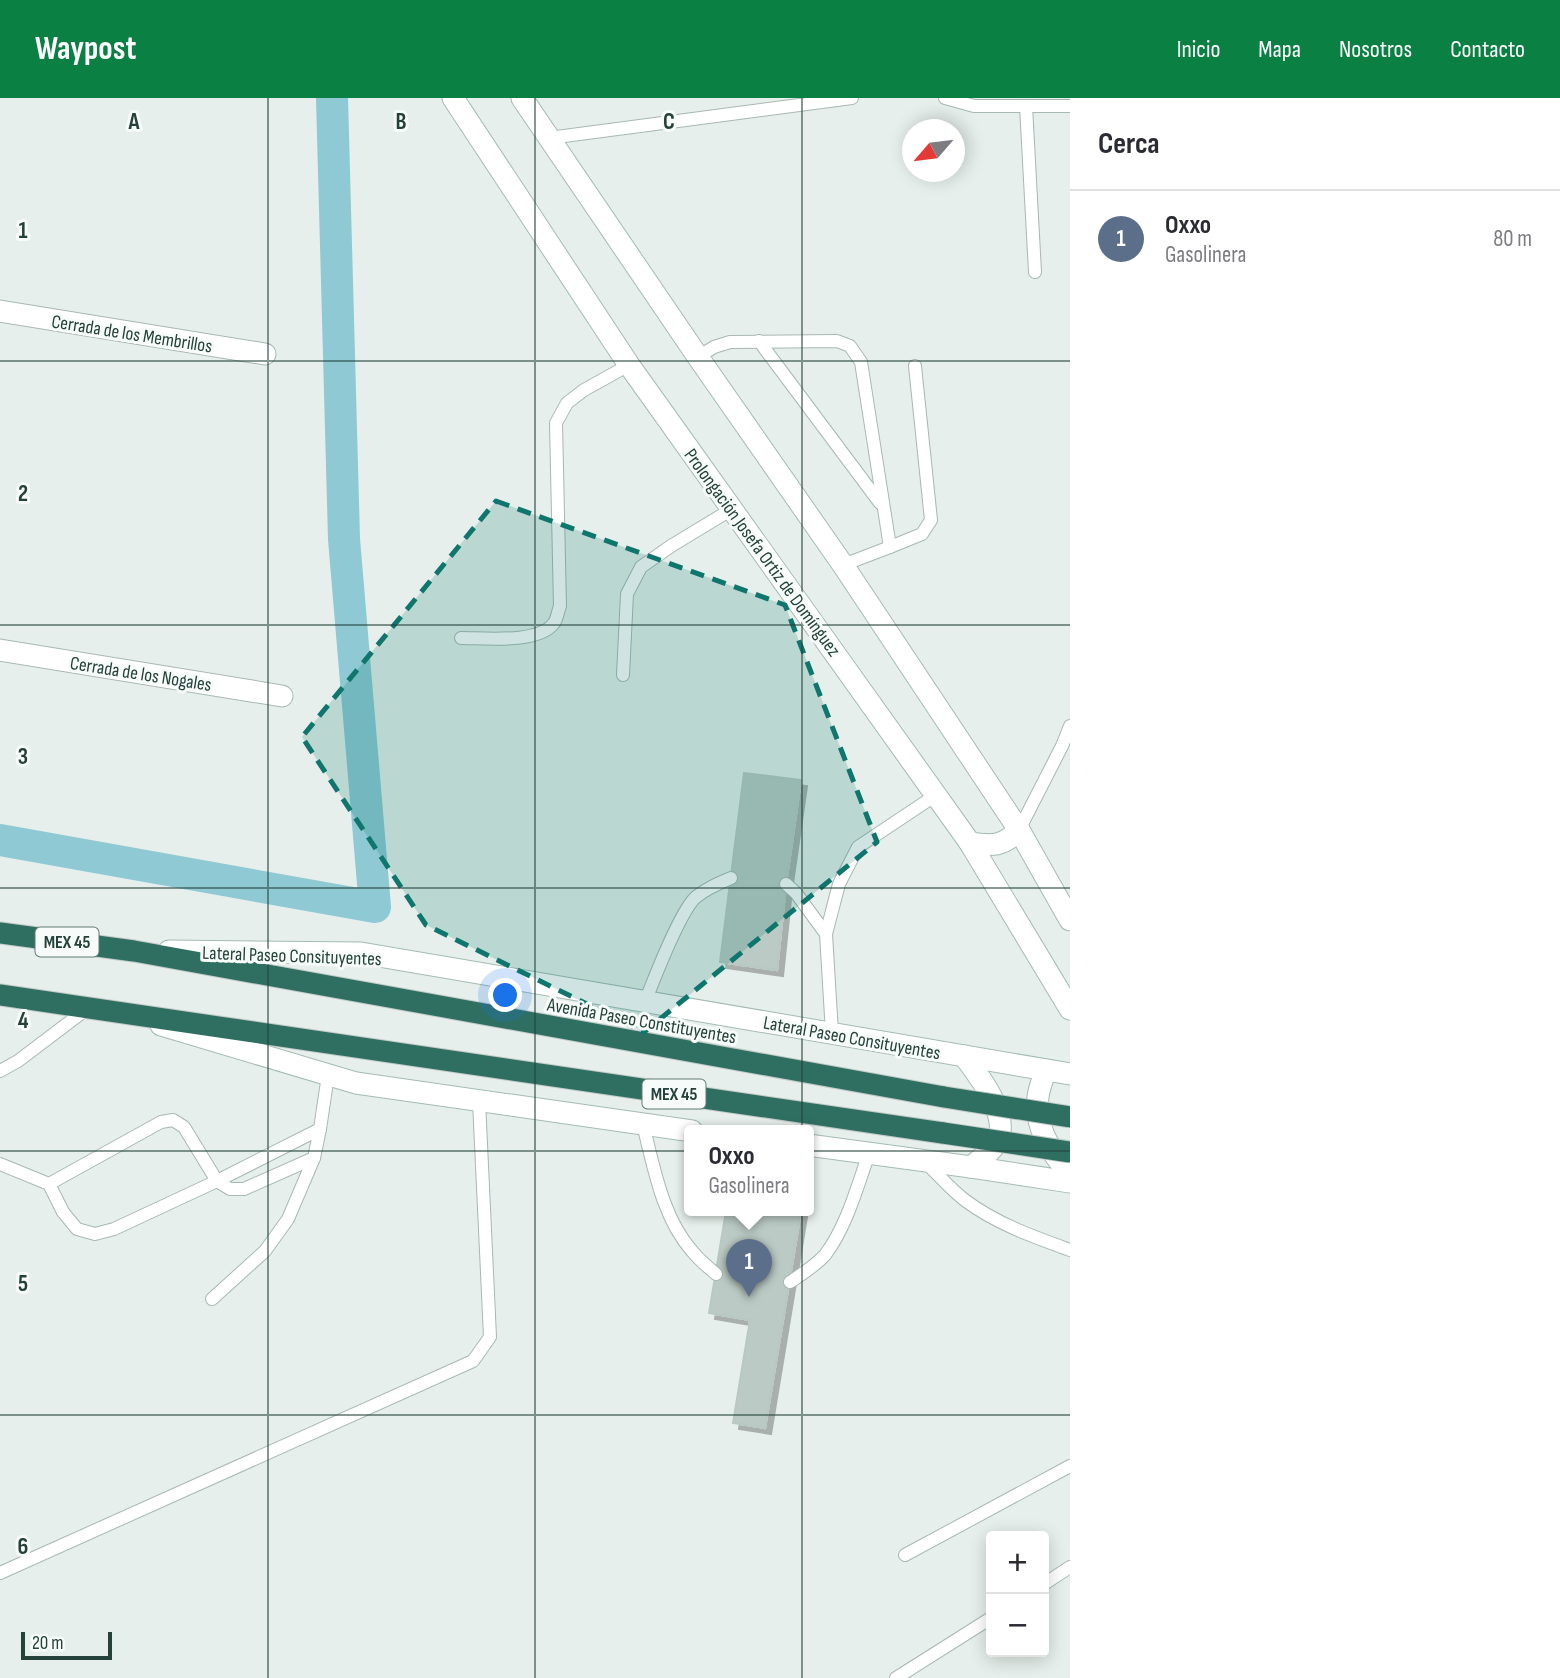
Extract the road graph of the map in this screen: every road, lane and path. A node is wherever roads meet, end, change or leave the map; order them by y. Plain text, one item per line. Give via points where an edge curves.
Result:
1 (453, 98) edge
2 (522, 98) edge
3 (852, 98) edge
4 (945, 98) edge
5 (1026, 106) junction
6 (1070, 106) edge
7 (549, 138) junction
8 (1035, 272) dead end
9 (0, 311) edge
10 (759, 341) junction
11 (265, 354) dead end
12 (698, 357) junction
13 (629, 365) junction
14 (915, 366) dead end
15 (883, 506) junction
16 (732, 509) junction
17 (890, 547) junction
18 (843, 565) junction
19 (461, 638) dead end
20 (0, 650) edge
21 (623, 675) dead end
22 (282, 696) dead end
23 (1070, 726) edge
24 (936, 795) junction
25 (1019, 830) junction
26 (970, 844) junction
27 (731, 878) dead end
28 (786, 884) dead end
29 (1070, 920) edge
30 (0, 933) edge
31 (826, 934) junction
32 (134, 951) junction
33 (0, 995) edge
34 (645, 1002) junction
35 (88, 1008) junction
36 (1070, 1009) edge
37 (122, 1013) junction
38 (832, 1033) junction
39 (964, 1056) junction
40 (1045, 1070) junction
41 (0, 1071) edge
42 (1070, 1074) edge
43 (328, 1075) junction
44 (479, 1101) junction
45 (1070, 1117) edge
46 (643, 1125) junction
47 (320, 1129) junction
48 (684, 1130) edge
49 (814, 1146) edge
50 (1070, 1152) edge
51 (869, 1153) junction
52 (314, 1158) junction
53 (924, 1160) junction
54 (0, 1164) edge
55 (971, 1167) junction
56 (1070, 1174) edge
57 (217, 1181) junction
58 (1070, 1182) edge
59 (49, 1184) junction
60 (1070, 1250) edge
61 (716, 1274) dead end
62 (790, 1282) dead end
63 (212, 1300) dead end
64 (1070, 1466) edge
65 (905, 1555) dead end
66 (1070, 1567) edge
67 (0, 1573) edge
68 (1049, 1581) edge
69 (986, 1621) edge
70 (896, 1678) edge

1 - 13 street, Prolongación Josefa Ortiz de Domínguez
2 - 7 street
3 - 7 lane
4 - 5 lane via 974,106
5 - 6 lane
5 - 8 lane
7 - 12 street
9 - 11 street, Cerrada de los Membrillos
10 - 12 lane via 730,342
10 - 15 lane
10 - 15 lane via 837,341 850,346 861,362
12 - 18 street
13 - 16 street, Prolongación Josefa Ortiz de Domínguez
13 - 19 lane via 567,403 556,423 560,606 554,623 521,638
14 - 17 lane via 931,520 922,534
15 - 17 lane
16 - 21 lane via 641,567 627,594
16 - 24 street, Prolongación Josefa Ortiz de Domínguez
17 - 18 lane
18 - 25 street
20 - 22 street, Cerrada de los Nogales
23 - 25 lane
24 - 26 street, Prolongación Josefa Ortiz de Domínguez
24 - 31 lane via 858,846 839,884
25 - 26 street via 1001,844
25 - 29 street
26 - 36 street, Prolongación Josefa Ortiz de Domínguez
27 - 34 lane via 694,898
28 - 31 lane
30 - 32 highway, Avenida Paseo Constituyentes / MEX 45
31 - 38 lane
32 - 34 street, Lateral Paseo Consituyentes via 361,953
32 - 45 highway, Avenida Paseo Constituyentes / MEX 45, bridge
33 - 35 highway, MEX 45
34 - 38 street, Lateral Paseo Consituyentes
35 - 37 highway, MEX 45
35 - 41 lane
37 - 43 street
37 - 50 highway, MEX 45, bridge
38 - 39 street, Lateral Paseo Consituyentes
39 - 40 street, Lateral Paseo Consituyentes
39 - 55 street via 992,1097 1000,1130 991,1150
40 - 42 street, Lateral Paseo Consituyentes
40 - 56 street via 1038,1098 1039,1126
43 - 44 street
43 - 47 lane
44 - 46 street
44 - 67 lane via 490,1337 473,1361
46 - 48 street
46 - 61 lane via 657,1182 673,1221 691,1251
47 - 52 lane
47 - 57 lane
49 - 51 street
51 - 53 street
51 - 62 lane via 844,1223 825,1254
52 - 57 lane via 244,1189 230,1189
52 - 63 lane via 288,1219 265,1251
53 - 55 street
53 - 60 lane via 963,1200 991,1218
54 - 59 lane
55 - 58 street
57 - 59 lane via 95,1234 77,1229
57 - 59 lane via 184,1127 173,1120 161,1122
64 - 65 lane
66 - 68 lane
69 - 70 lane

